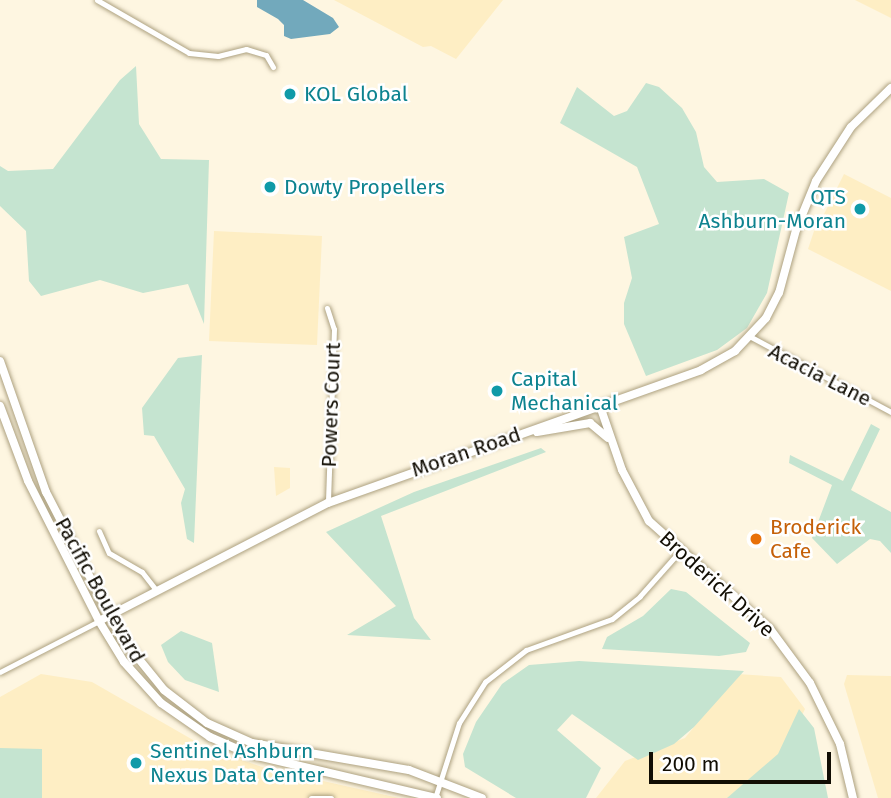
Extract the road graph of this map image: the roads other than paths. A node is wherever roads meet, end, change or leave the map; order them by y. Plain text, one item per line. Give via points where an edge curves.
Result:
1 (97, 0) edge
2 (273, 67) dead end
3 (891, 88) edge
4 (327, 308) dead end
5 (751, 337) junction
6 (0, 361) edge
7 (0, 406) edge
8 (600, 406) junction
9 (891, 412) edge
10 (503, 439) junction
11 (613, 444) junction
12 (328, 503) junction
13 (99, 531) dead end
14 (679, 552) junction
15 (157, 591) junction
16 (110, 615) junction
17 (99, 621) junction
18 (0, 672) edge
19 (441, 779) junction
20 (311, 798) edge
21 (331, 798) edge
22 (436, 798) edge
23 (482, 798) edge
24 (853, 798) edge

1 - 2 street via 189,53 218,55 246,49 266,55
3 - 5 street, Moran Road via 851,127 816,181 779,293
4 - 12 street, Powers Court via 334,329
5 - 8 street, Moran Road via 701,370
5 - 9 street, Acacia Lane
6 - 16 street, Pacific Boulevard via 46,492
7 - 17 street, Pacific Boulevard via 28,481
8 - 10 street, Moran Road
8 - 11 street, Broderick Drive
10 - 11 street via 587,422 599,426
10 - 12 street, Moran Road
11 - 14 street, Broderick Drive via 639,506
12 - 15 street, Moran Road
13 - 15 street via 109,553 142,572
14 - 19 street via 640,596 612,619 526,650 490,677 466,709
14 - 24 street, Broderick Drive via 770,629 796,662 833,727
15 - 16 street, Moran Road
16 - 17 street, Moran Road
16 - 19 street, Pacific Boulevard via 131,651 164,690 222,731 293,753
17 - 18 street, Moran Road
17 - 22 street, Pacific Boulevard via 150,694 209,737 259,758
19 - 22 street
19 - 23 street, Pacific Boulevard
20 - 21 street

